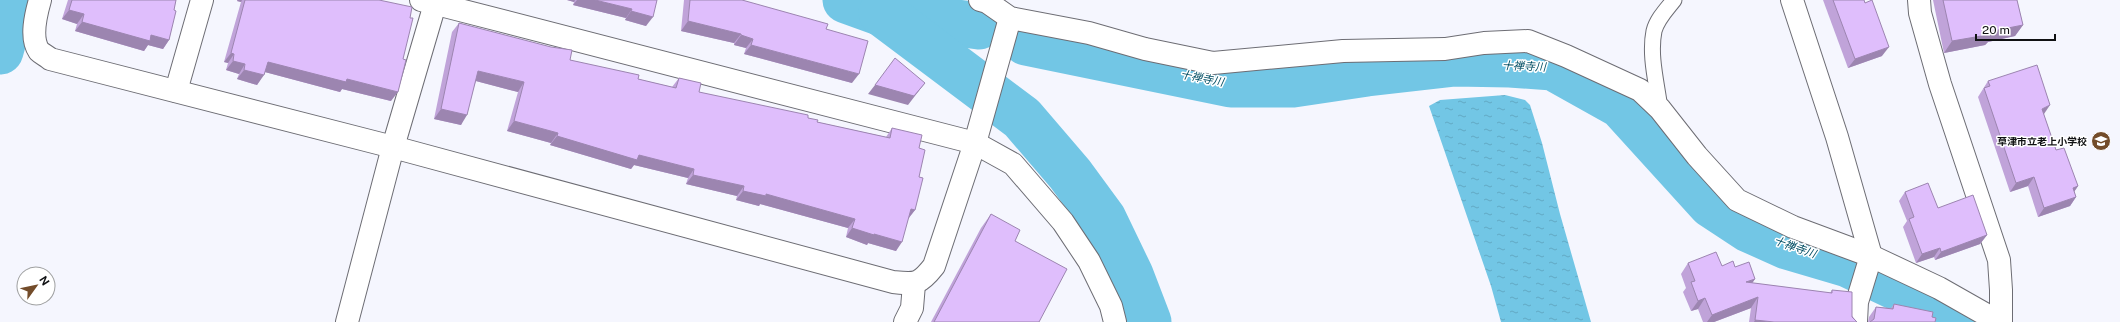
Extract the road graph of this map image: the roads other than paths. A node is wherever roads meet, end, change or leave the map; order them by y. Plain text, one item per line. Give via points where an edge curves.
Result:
1 (40, 0) edge
2 (202, 0) edge
3 (1674, 0) edge
4 (1792, 0) edge
5 (1919, 0) edge
6 (985, 1) edge
7 (428, 2) edge
8 (1010, 18) junction
9 (176, 92) junction
10 (1660, 109) junction
11 (975, 143) junction
12 (393, 147) junction
13 (1867, 268) junction
14 (914, 284) junction
15 (347, 322) edge
16 (905, 322) edge
17 (1115, 322) edge
18 (1856, 322) edge
19 (2000, 322) edge

1 - 9 street via 36,14 35,37 39,51 50,59
2 - 9 street
3 - 10 lane via 1654,30 1653,50
4 - 13 street via 1836,137
5 - 19 street via 1920,13 1940,84 1999,260
6 - 8 street
7 - 11 street
7 - 12 street
8 - 10 street via 1089,33 1145,49 1213,62 1343,51 1445,49 1528,41 1640,90
8 - 11 street
9 - 12 street
10 - 13 street via 1697,156 1737,200 1793,227
11 - 14 street via 934,266 925,277
11 - 17 street via 1013,164 1063,222 1089,261 1111,306
12 - 14 street via 804,259 893,282
12 - 15 street
13 - 18 street via 1857,302
13 - 19 street via 1939,288
14 - 16 street via 912,308

